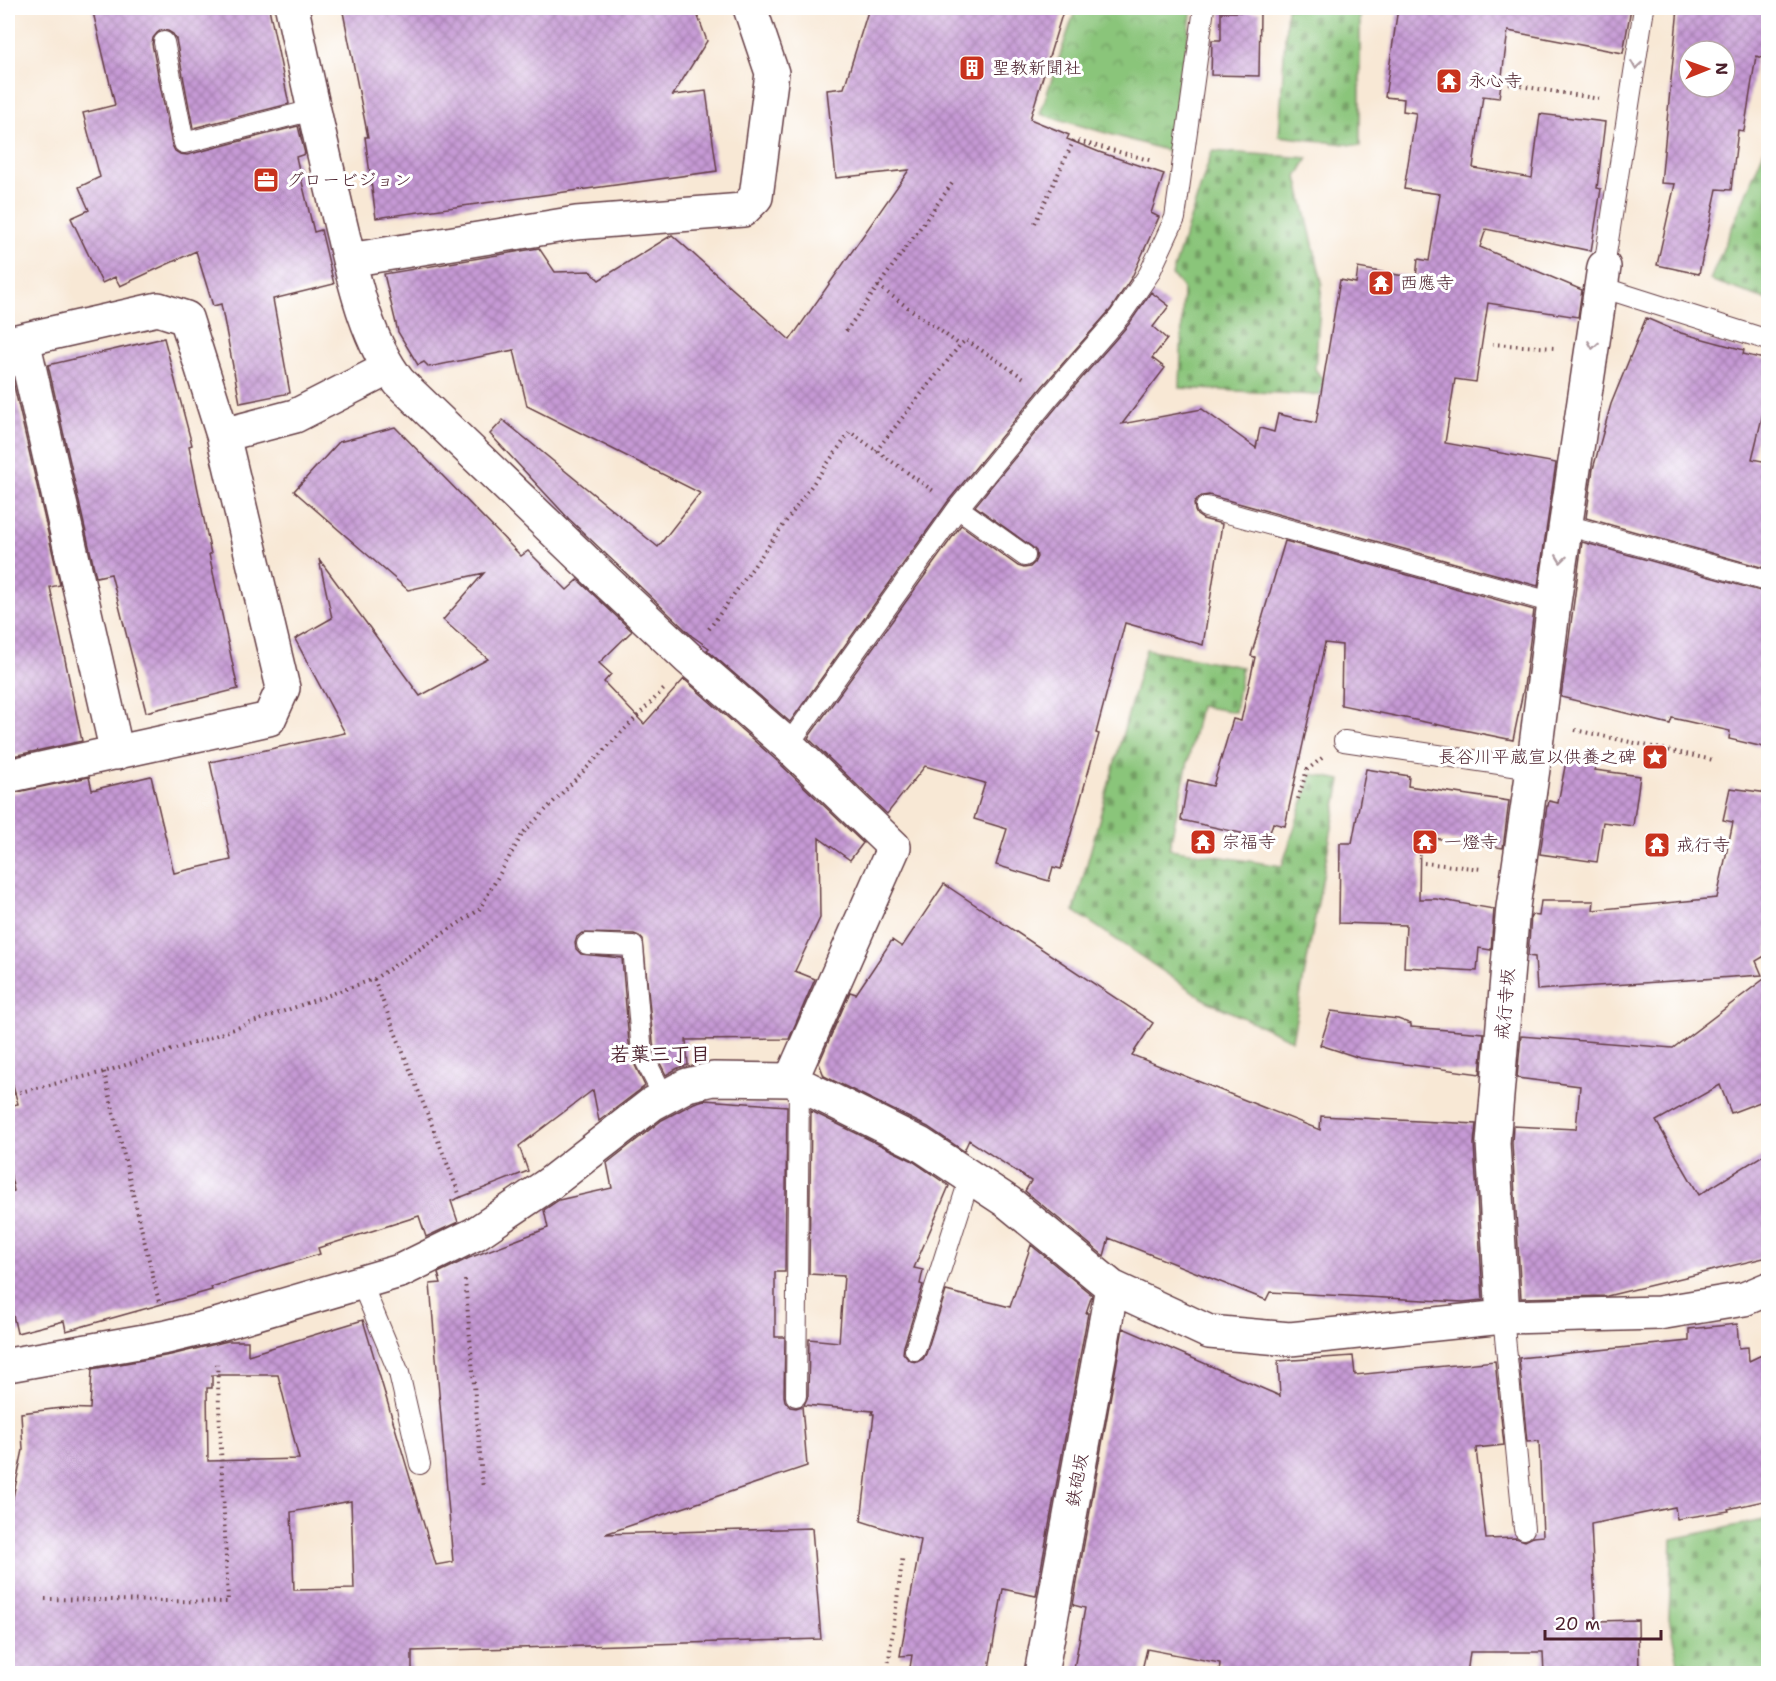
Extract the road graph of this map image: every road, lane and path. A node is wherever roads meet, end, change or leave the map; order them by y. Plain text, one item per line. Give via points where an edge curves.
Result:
1 (292, 8) edge
2 (750, 8) edge
3 (1204, 8) edge
4 (1644, 8) edge
5 (164, 42) dead end
6 (1509, 84) dead end
7 (1630, 103) junction
8 (313, 110) junction
9 (1183, 168) junction
10 (953, 183) dead end
11 (1035, 223) dead end
12 (349, 260) junction
13 (1603, 277) junction
14 (878, 286) junction
15 (846, 331) dead end
16 (1768, 340) edge
17 (15, 341) edge
18 (1492, 344) dead end
19 (960, 345) junction
20 (1592, 351) junction
21 (389, 368) junction
22 (1051, 395) junction
23 (223, 435) junction
24 (876, 451) junction
25 (1206, 507) dead end
26 (958, 508) junction
27 (1566, 525) junction
28 (1025, 556) dead end
29 (1768, 581) edge
30 (1554, 603) junction
31 (688, 658) junction
32 (1540, 707) junction
33 (1344, 741) joint
34 (788, 745) junction
35 (117, 753) junction
36 (1713, 760) dead end
37 (1533, 769) junction
38 (8, 776) edge
39 (1298, 799) dead end
40 (1424, 863) dead end
41 (1518, 872) junction
42 (587, 944) dead end
43 (374, 979) junction
44 (104, 1072) junction
45 (795, 1082) junction
46 (8, 1095) edge
47 (664, 1097) junction
48 (970, 1177) junction
49 (469, 1237) junction
50 (361, 1282) junction
51 (1112, 1287) junction
52 (1768, 1289) edge
53 (1503, 1317) junction
54 (216, 1325) junction
55 (167, 1337) junction
56 (915, 1350) dead end
57 (9, 1359) edge
58 (796, 1396) dead end
59 (420, 1464) dead end
60 (483, 1489) dead end
61 (1524, 1529) dead end
62 (903, 1555) dead end
63 (45, 1599) dead end
64 (887, 1674) edge
65 (1041, 1674) edge

1 - 8 street
2 - 12 street via 772,73 756,198 743,210 576,223
3 - 9 lane
4 -> 7 lane
5 - 8 lane via 184,143
6 - 7 path
7 - 13 lane
8 - 12 street
9 - 11 path via 1074,140
9 - 22 lane via 1175,218 1149,274 1120,316
10 - 14 path
12 - 21 street via 364,313
13 - 16 lane
13 -> 20 street, 戒行寺坂
14 - 15 path
14 - 19 path
17 - 23 street via 158,309 186,318
17 - 35 street
18 - 20 path
19 - 22 path via 966,340
19 - 24 path
20 - 27 street, 戒行寺坂
21 - 23 street via 295,416
21 - 31 street via 399,382
22 - 26 lane
23 - 35 street via 283,688 269,719
24 - 26 path
24 - 31 path via 850,432
25 - 30 lane
26 - 28 lane
26 - 34 lane
27 - 29 lane
27 -> 30 street, 戒行寺坂
30 - 32 street, 戒行寺坂
31 - 34 street
31 - 43 path via 682,671 523,833 479,910
32 - 36 path
32 - 37 street, 戒行寺坂
33 - 37 lane
33 - 39 path via 1307,770
34 - 45 street via 894,847
35 - 38 street
37 - 41 street, 戒行寺坂
40 - 41 path
41 - 53 street, 戒行寺坂 via 1493,1143
42 - 47 lane via 633,946 642,1054
43 - 44 path
43 - 49 path
44 - 46 path
44 - 55 path
45 - 47 street via 712,1079 687,1085
45 - 48 street via 920,1144
45 - 58 lane
47 - 49 street via 549,1184
48 - 51 street via 1008,1202
48 - 56 lane
49 - 50 street via 400,1271
49 - 60 path
50 - 54 street
50 - 59 lane via 399,1373
51 - 53 street via 1209,1332 1290,1339
51 - 65 street, 鉄砲坂
52 - 53 street via 1744,1299 1659,1313
53 - 61 lane
54 - 55 street
54 - 63 path via 228,1602
55 - 57 street
62 - 64 path

